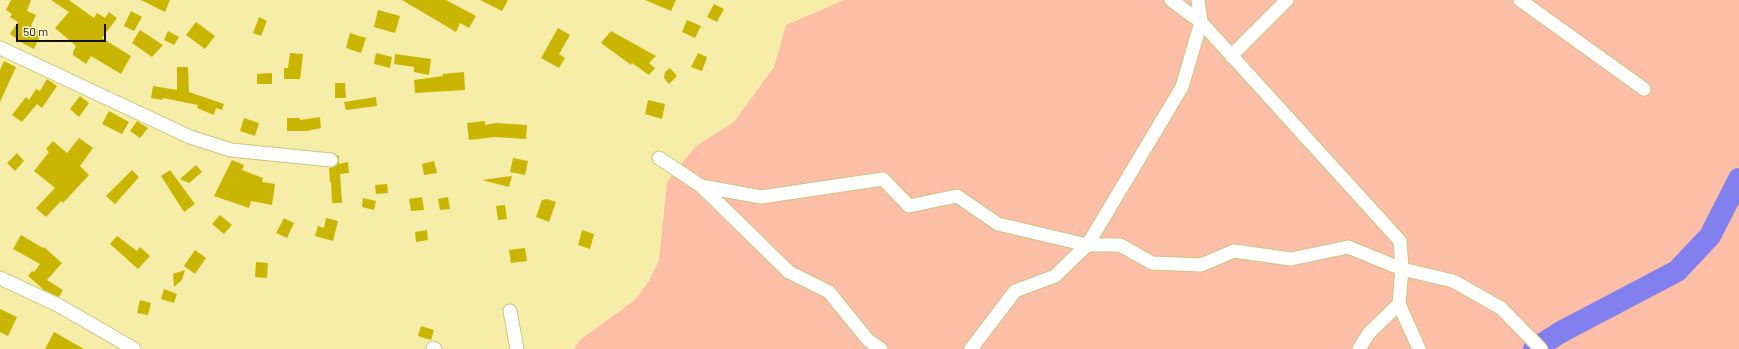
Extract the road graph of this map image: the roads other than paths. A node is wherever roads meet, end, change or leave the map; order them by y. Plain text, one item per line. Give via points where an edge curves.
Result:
1 (1171, 0) edge
2 (1198, 0) edge
3 (1287, 0) edge
4 (1520, 0) edge
5 (1201, 22) junction
6 (0, 48) edge
7 (1231, 56) junction
8 (1644, 89) dead end
9 (659, 158) dead end
10 (331, 160) dead end
11 (701, 186) junction
12 (1087, 245) junction
13 (1402, 269) junction
14 (0, 278) edge
15 (1399, 304) junction
16 (510, 310) dead end
17 (134, 349) edge
18 (517, 349) edge
19 (881, 349) edge
20 (972, 349) edge
21 (1359, 349) edge
22 (1418, 349) edge
23 (1541, 349) edge

1 - 5 street
2 - 5 street
3 - 7 street
4 - 8 street
5 - 7 street
5 - 12 street via 1182,86
6 - 10 street via 190,137 231,150
7 - 13 street via 1400,241
9 - 11 street
11 - 12 street via 761,197 883,179 909,206 957,196 998,224
11 - 19 street via 789,272 829,292 868,340
12 - 13 street via 1120,245 1152,263 1201,265 1234,251 1291,259 1348,247
12 - 20 street via 1054,276 1015,292
13 - 15 street
13 - 23 street via 1453,281 1501,308
14 - 17 street via 58,305
15 - 21 street via 1368,333
15 - 22 street
16 - 18 street

